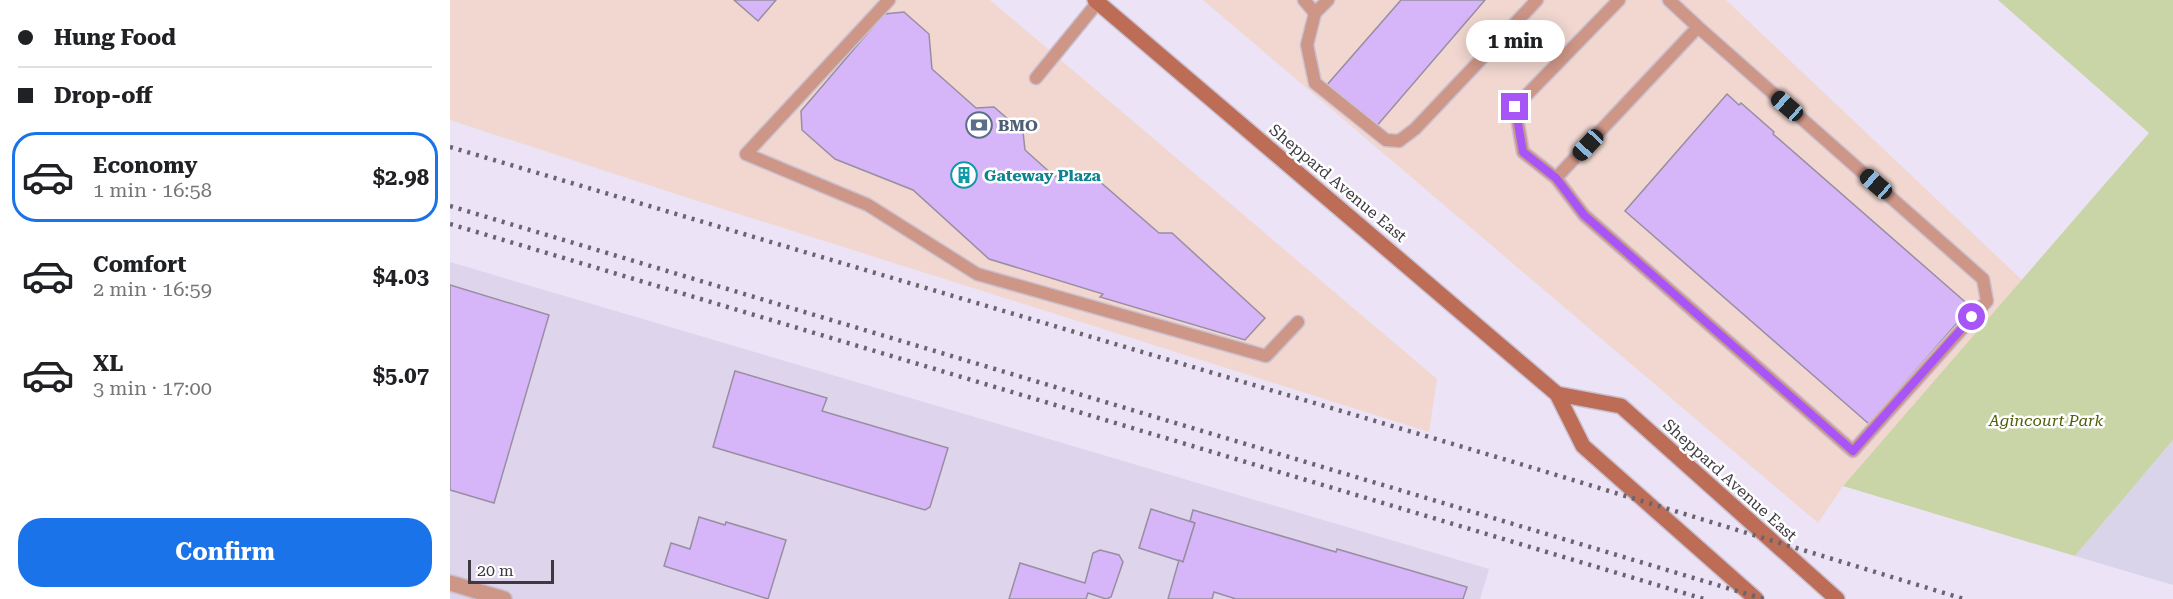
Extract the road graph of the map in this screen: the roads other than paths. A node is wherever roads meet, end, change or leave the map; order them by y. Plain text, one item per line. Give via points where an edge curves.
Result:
1 (889, 0) edge
2 (1304, 0) edge
3 (1328, 0) edge
4 (1537, 0) edge
5 (1619, 0) edge
6 (1669, 0) edge
7 (1098, 1) edge
8 (1315, 13) junction
9 (1698, 27) junction
10 (1036, 78) dead end
11 (1556, 178) junction
12 (1298, 322) dead end
13 (1557, 394) junction
14 (450, 583) edge
15 (504, 599) edge
16 (1756, 599) edge
17 (1837, 599) edge

1 - 12 lane via 746,154 868,206 977,274 1266,356
2 - 8 lane
3 - 8 lane
4 - 8 lane via 1415,129 1399,141 1386,140 1314,84 1307,45
5 - 11 lane via 1515,107 1523,152
6 - 9 lane
7 - 10 lane
7 - 13 main road, Sheppard Avenue East
9 - 11 lane
9 - 11 lane via 1983,279 1987,301 1853,451 1584,215
13 - 16 main road, Sheppard Avenue East via 1583,446
13 - 17 main road, Sheppard Avenue East via 1621,406
14 - 15 street

